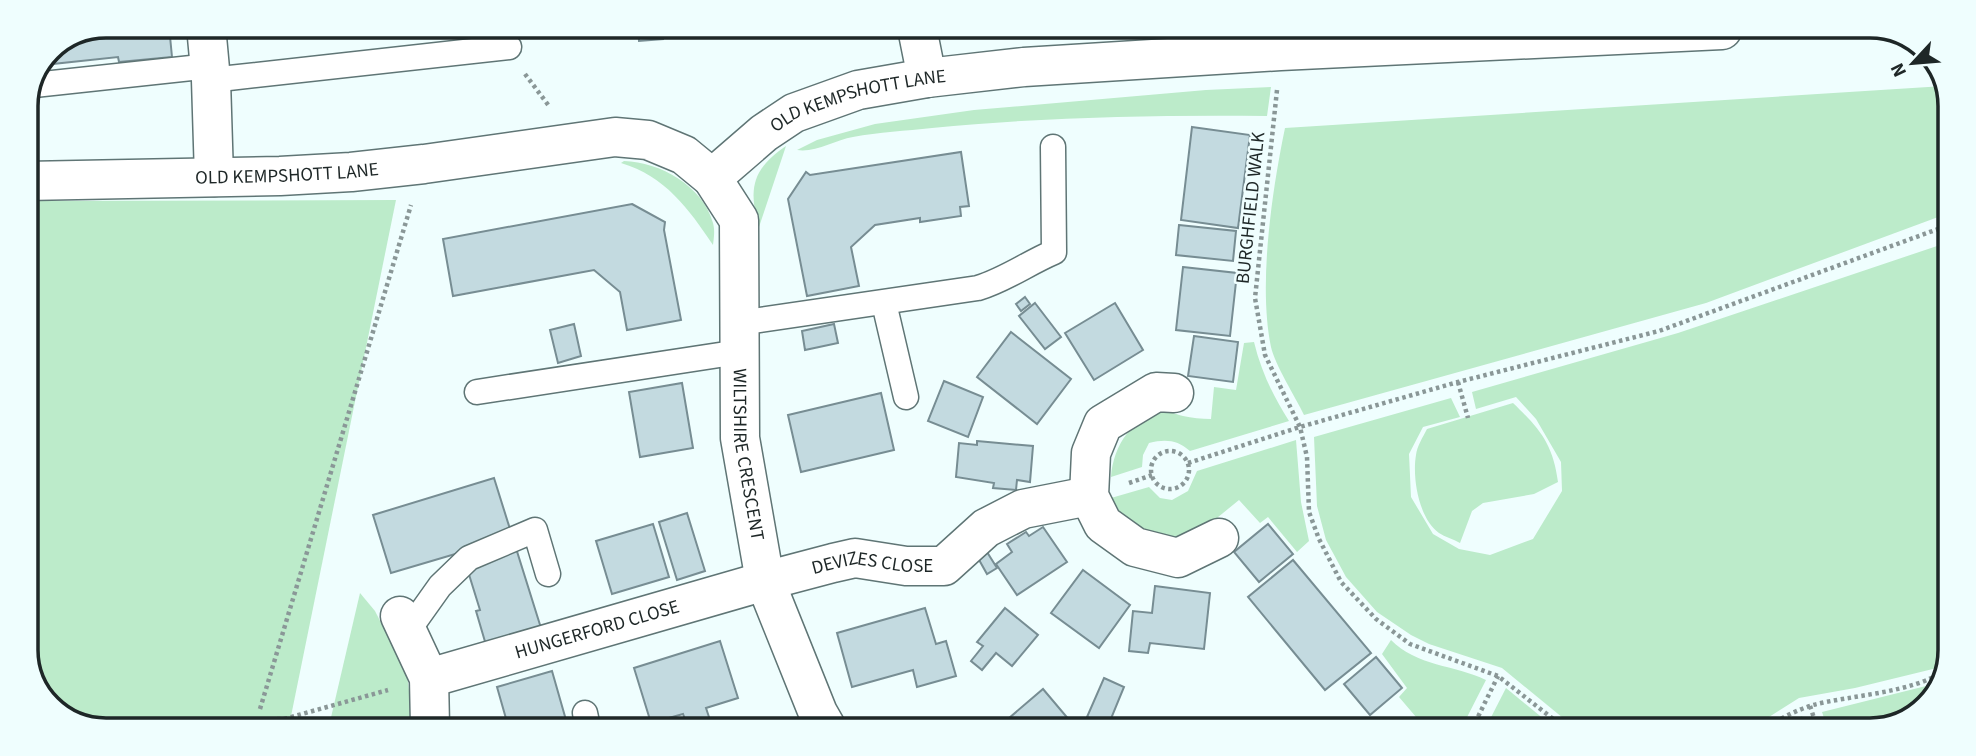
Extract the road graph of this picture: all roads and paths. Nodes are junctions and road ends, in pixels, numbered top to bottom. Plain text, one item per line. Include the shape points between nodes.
1 (207, 38) edge
2 (919, 38) edge
3 (1422, 38) edge
4 (509, 47) joint
5 (1280, 51) junction
6 (210, 74) junction
7 (927, 78) junction
8 (43, 84) edge
9 (550, 145) junction
10 (1053, 148) dead end
11 (424, 164) junction
12 (214, 177) junction
13 (712, 178) junction
14 (38, 181) edge
15 (1937, 229) edge
16 (884, 303) junction
17 (739, 338) junction
18 (1458, 382) junction
19 (477, 392) dead end
20 (1174, 393) dead end
21 (906, 397) dead end
22 (1468, 418) dead end
23 (1300, 427) junction
24 (1188, 463) junction
25 (1089, 496) junction
26 (1219, 538) dead end
27 (548, 574) dead end
28 (765, 581) junction
29 (404, 624) joint
30 (1498, 676) junction
31 (1931, 677) edge
32 (429, 678) junction
33 (1810, 706) junction
34 (260, 709) dead end
35 (288, 718) edge
36 (430, 718) edge
37 (821, 718) edge
38 (1477, 718) edge
39 (1552, 718) edge
40 (1785, 718) edge
41 (1814, 718) edge

1 - 6 street
2 - 7 street
3 - 5 street, OLD KEMPSHOTT LANE
4 - 6 lane
4 - 9 path via 509,63 524,73 550,107
5 - 7 street, OLD KEMPSHOTT LANE via 1024,67
5 - 23 path, BURGHFIELD WALK via 1255,298 1265,355
6 - 8 lane
6 - 12 street
7 - 13 street, OLD KEMPSHOTT LANE via 858,90 794,113
9 - 11 street, OLD KEMPSHOTT LANE
9 - 13 street, OLD KEMPSHOTT LANE via 615,137 648,140 684,155
10 - 16 lane via 1054,252 978,288
11 - 12 street, OLD KEMPSHOTT LANE
11 - 34 path
12 - 14 street, OLD KEMPSHOTT LANE
13 - 17 street, WILTSHIRE CRESCENT via 738,220
15 - 18 path via 1659,331
16 - 17 lane
16 - 21 lane
17 - 19 lane
17 - 28 street, WILTSHIRE CRESCENT via 740,438
18 - 22 path
18 - 23 path
20 - 25 street via 1156,393 1103,424 1091,453
23 - 24 path
23 - 30 path, BURGHFIELD WALK via 1307,457 1309,512 1341,582 1376,619 1410,644
24 - 24 path via 1186,480 1176,488 1164,488 1154,481 1152,462 1161,453 1180,453
25 - 26 street via 1103,524 1135,547 1178,558
25 - 28 street, DEVIZES CLOSE via 1023,509 986,528 944,566 855,558
27 - 29 lane via 534,530 469,558
28 - 32 street, HUNGERFORD CLOSE
28 - 37 street, WILTSHIRE CRESCENT
29 - 32 street
30 - 38 path
30 - 39 path, BURGHFIELD WALK
31 - 33 path
32 - 35 path
32 - 36 street
33 - 40 path
33 - 41 path

